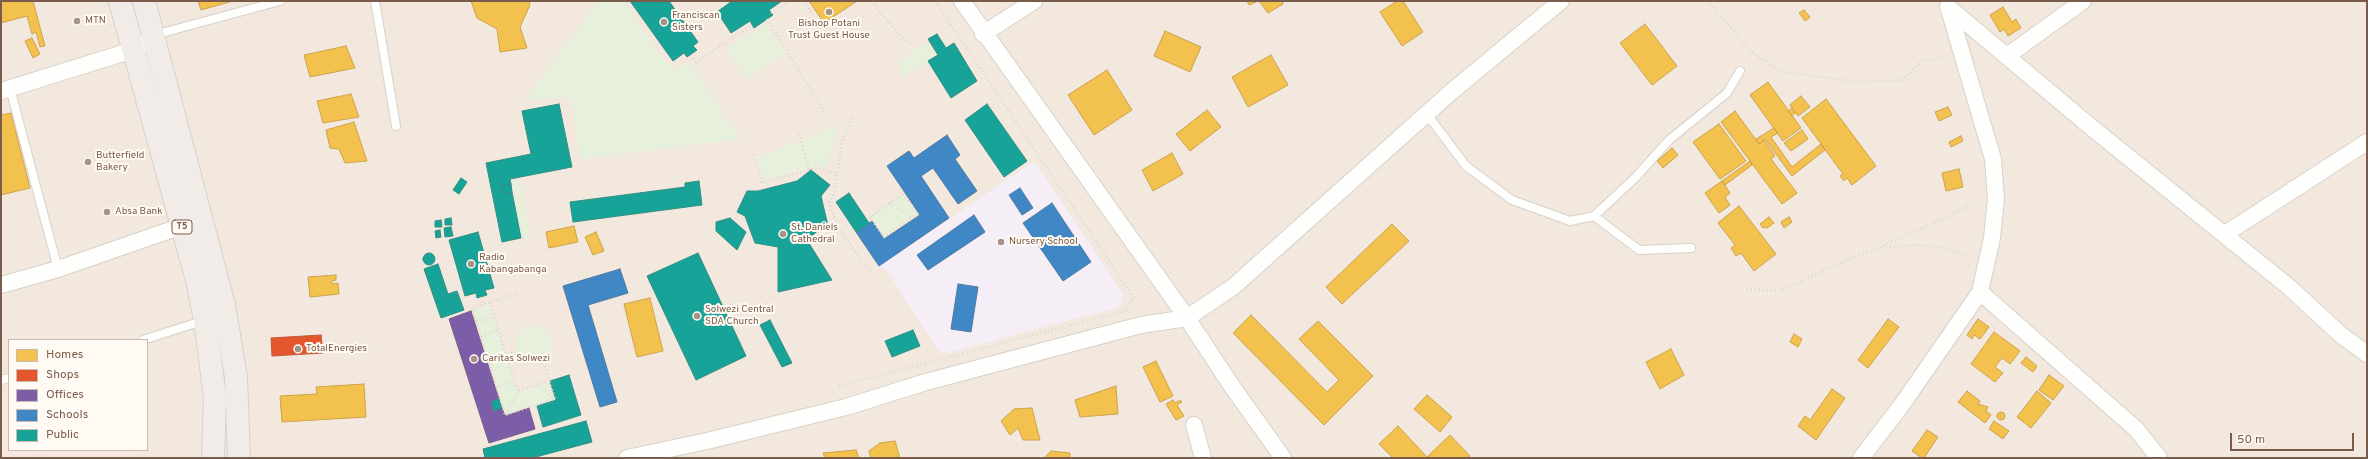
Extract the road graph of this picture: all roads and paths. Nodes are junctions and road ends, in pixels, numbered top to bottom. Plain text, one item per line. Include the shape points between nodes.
1 (120, 1) edge
2 (144, 1) edge
3 (280, 1) edge
4 (375, 1) edge
5 (789, 1) edge
6 (805, 1) edge
7 (872, 1) edge
8 (935, 1) edge
9 (962, 1) edge
10 (1034, 1) edge
11 (1561, 1) edge
12 (1707, 1) edge
13 (2083, 1) edge
14 (1946, 4) edge
15 (771, 13) dead end
16 (813, 15) dead end
17 (767, 19) dead end
18 (752, 25) dead end
19 (984, 34) junction
20 (153, 35) junction
21 (909, 44) dead end
22 (133, 50) junction
23 (1962, 53) junction
24 (691, 55) dead end
25 (2007, 56) junction
26 (1740, 71) dead end
27 (6, 89) edge
28 (1426, 113) junction
29 (828, 118) dead end
30 (853, 118) dead end
31 (396, 126) dead end
32 (799, 134) dead end
33 (2367, 142) edge
34 (752, 151) dead end
35 (809, 170) junction
36 (837, 174) junction
37 (1995, 189) junction
38 (890, 203) junction
39 (1594, 216) junction
40 (912, 218) junction
41 (182, 226) junction
42 (2225, 234) junction
43 (1691, 248) dead end
44 (1873, 251) junction
45 (1986, 264) junction
46 (58, 269) junction
47 (872, 272) dead end
48 (1, 284) edge
49 (1747, 289) dead end
50 (1980, 292) junction
51 (516, 294) dead end
52 (481, 297) dead end
53 (490, 302) junction
54 (483, 304) junction
55 (494, 316) junction
56 (1187, 318) junction
57 (205, 320) junction
58 (476, 322) junction
59 (498, 330) junction
60 (481, 337) junction
61 (146, 339) edge
62 (515, 351) dead end
63 (506, 354) junction
64 (2367, 354) edge
65 (488, 360) junction
66 (544, 362) dead end
67 (514, 381) junction
68 (550, 381) junction
69 (537, 385) junction
70 (839, 386) dead end
71 (496, 387) junction
72 (518, 391) junction
73 (555, 399) junction
74 (505, 415) junction
75 (1194, 425) dead end
76 (213, 458) edge
77 (240, 458) edge
78 (627, 458) edge
79 (1203, 458) edge
80 (1283, 458) edge
81 (1861, 458) edge
82 (2159, 458) edge

1 - 22 highway, T5
2 - 20 highway, T5
3 - 20 lane
4 - 31 lane
5 - 15 path
6 - 16 path
7 - 21 path
8 - 70 path via 1134,298 1125,311
9 - 19 street
10 - 19 street
11 - 28 street
12 - 23 path via 1751,51 1779,71 1857,82 1902,80 1922,61
13 - 25 street
14 - 23 street
14 - 25 street
17 - 29 path
18 - 24 path via 696,62
19 - 56 street
20 - 22 street
20 - 77 highway, T5 via 224,305 236,377
22 - 27 street
22 - 41 highway, T5
23 - 37 street via 1993,159
25 - 42 street
26 - 39 lane via 1727,93 1669,140 1635,178
27 - 46 lane
28 - 39 lane via 1466,166 1512,200 1570,221
28 - 56 street via 1233,287
30 - 36 path via 842,141
32 - 35 path
33 - 42 street
34 - 35 path via 762,182
35 - 36 path via 818,168
36 - 47 path via 829,203 833,217 865,266
37 - 44 path via 1970,206
37 - 45 street via 1992,238
38 - 40 path
38 - 40 path via 904,194 917,214
38 - 40 path via 870,217 884,237
39 - 43 lane via 1639,250
41 - 46 street
41 - 57 highway, T5
42 - 64 street via 2289,287 2341,335
44 - 45 path via 1887,247 1917,245 1945,248
44 - 49 path via 1856,256 1780,291
45 - 50 street
46 - 48 street
50 - 81 street via 1901,406
50 - 82 street via 2136,429
51 - 53 path
52 - 54 path
53 - 54 path
53 - 55 path
54 - 58 path via 472,308
55 - 58 path
55 - 59 path
56 - 78 street via 1141,325 926,382 846,407
56 - 80 street
57 - 61 lane
57 - 76 highway, T5 via 215,398
58 - 60 path
59 - 60 path
59 - 63 path
60 - 65 path
62 - 63 path
63 - 65 path
63 - 67 path
65 - 71 path
66 - 68 path
67 - 71 path
67 - 72 path
68 - 69 path
68 - 73 path
69 - 72 path
69 - 73 path
71 - 74 path
72 - 74 path
73 - 74 path
75 - 79 street

